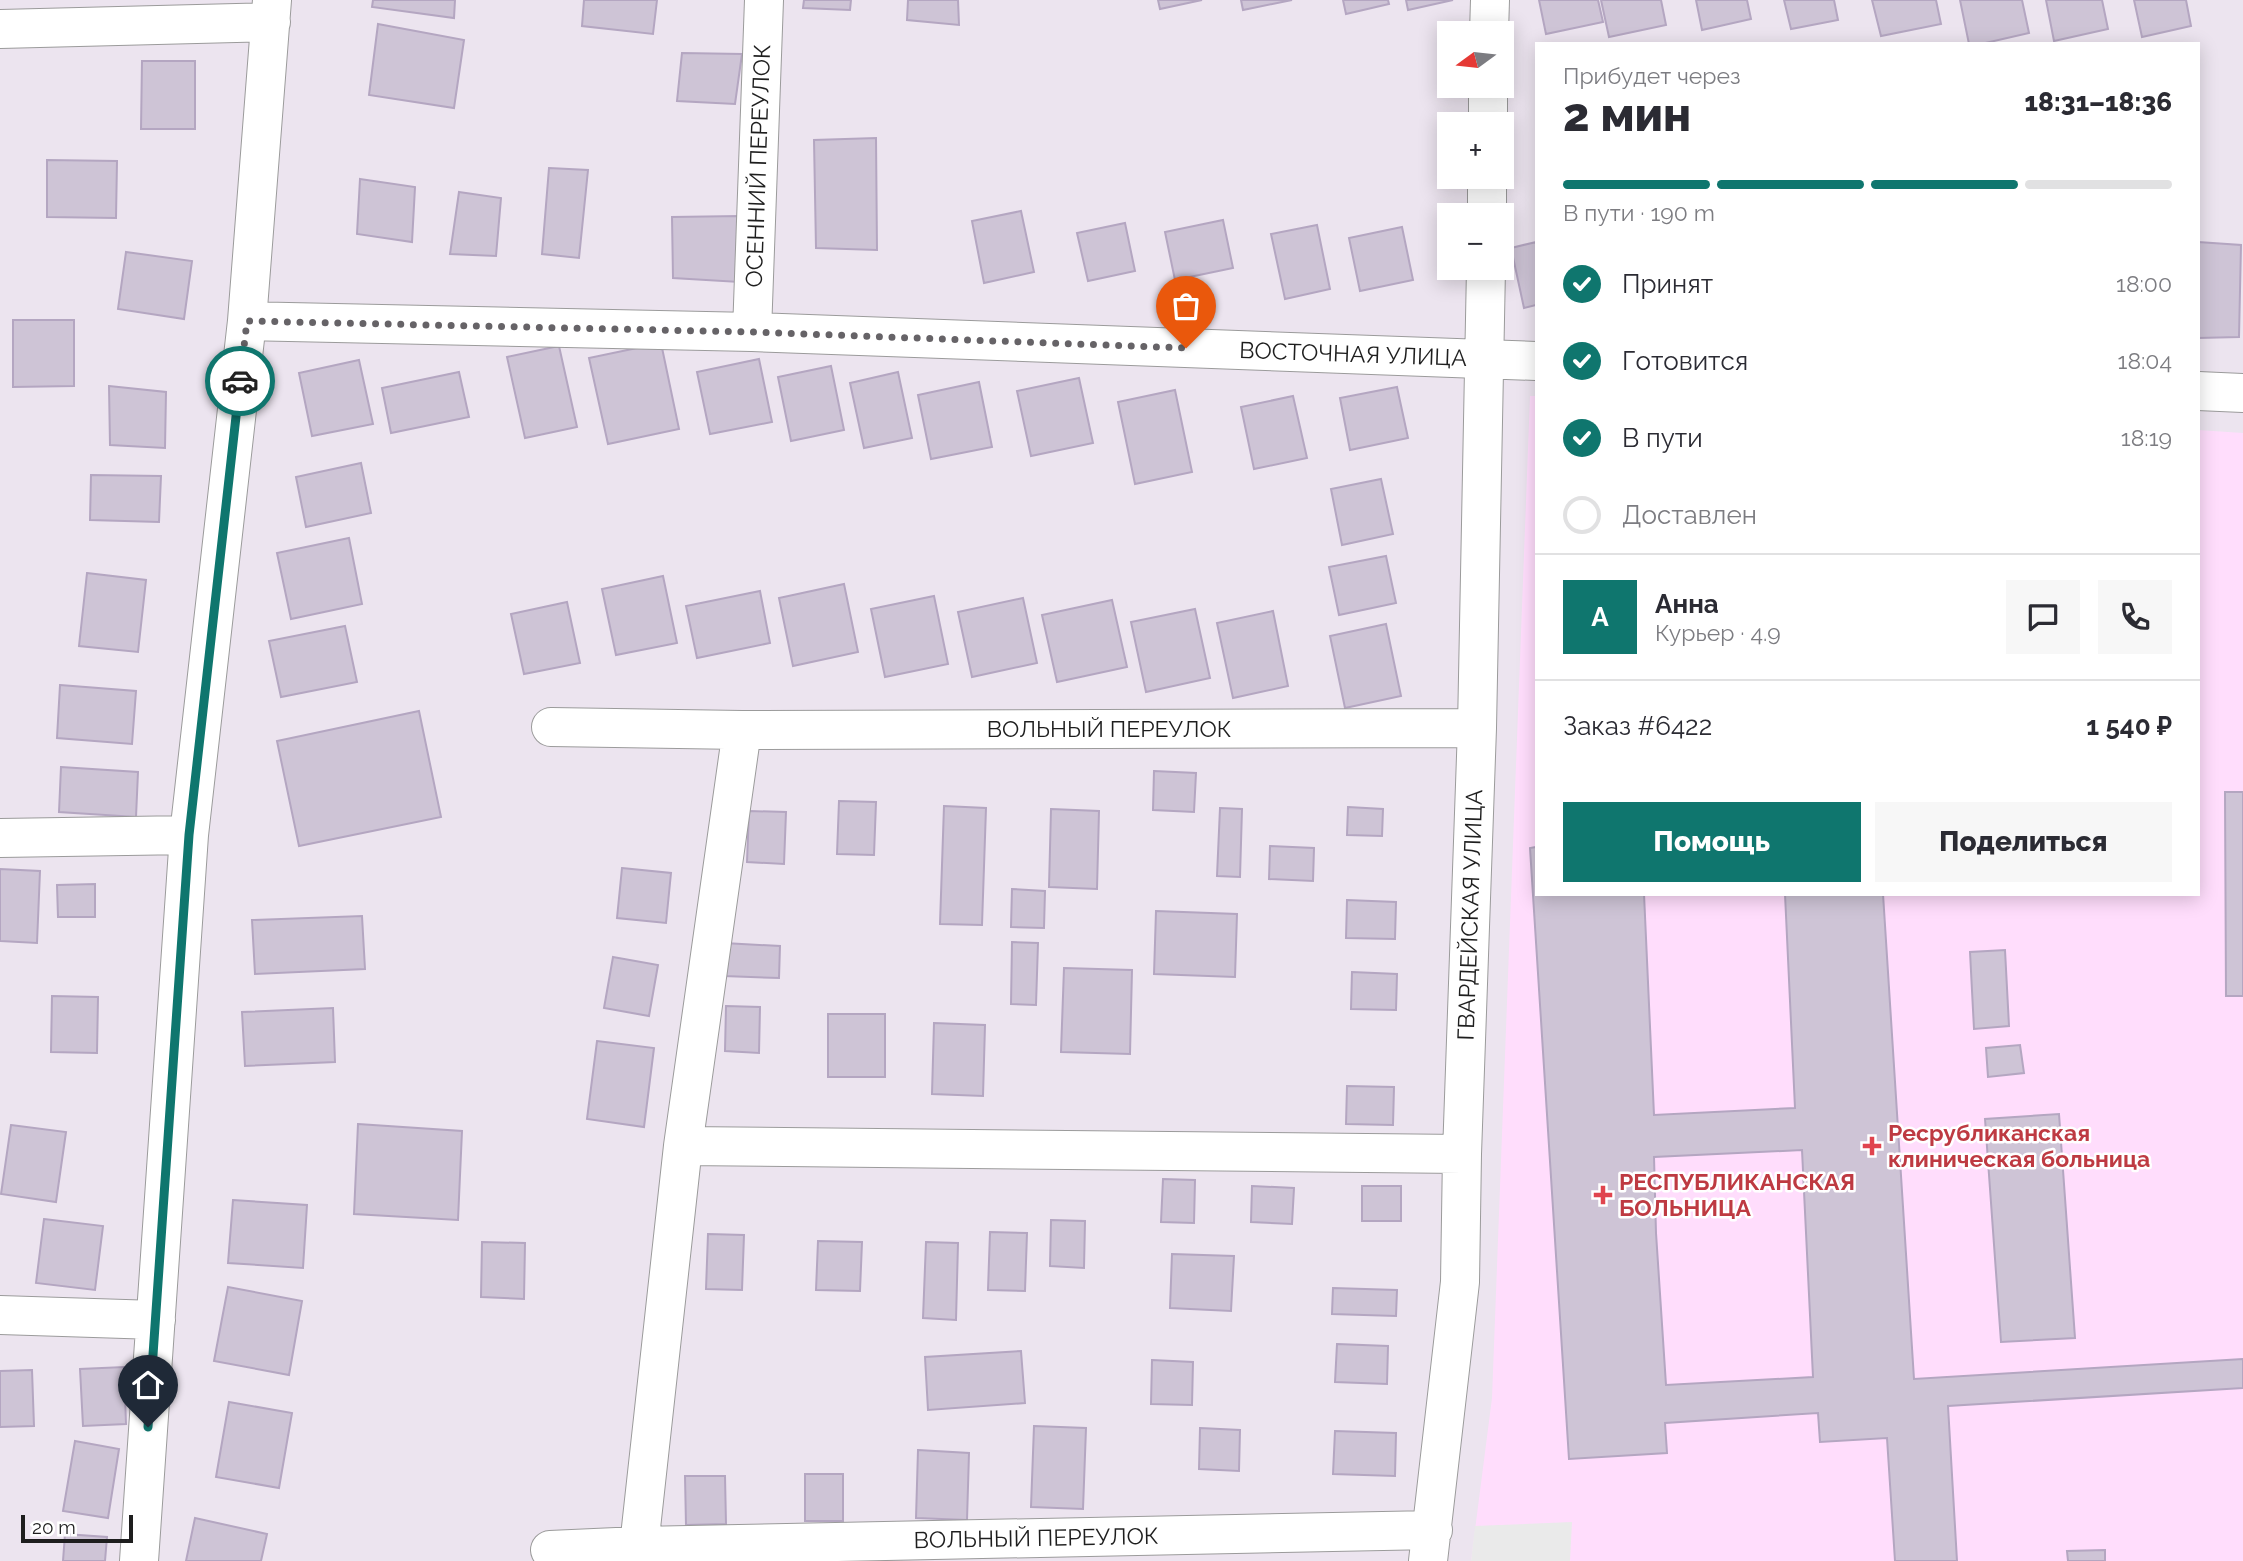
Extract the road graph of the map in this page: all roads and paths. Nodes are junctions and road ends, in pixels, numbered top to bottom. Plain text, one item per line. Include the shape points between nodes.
1 (764, 0) edge
2 (1490, 0) edge
3 (272, 11) edge
4 (1489, 21) edge
5 (0, 29) edge
6 (1486, 280) edge
7 (247, 321) junction
8 (751, 332) junction
9 (1485, 359) junction
10 (1535, 361) edge
11 (2200, 390) edge
12 (2243, 393) edge
13 (551, 727) dead end
14 (1477, 727) junction
15 (742, 730) junction
16 (189, 835) junction
17 (0, 838) edge
18 (683, 1146) junction
19 (1462, 1154) junction
20 (0, 1315) edge
21 (156, 1320) junction
22 (1431, 1545) edge
23 (639, 1546) junction
24 (550, 1550) dead end
25 (139, 1561) edge

1 - 8 street, ОСЕННИЙ ПЕРЕУЛОК
2 - 4 street
3 - 5 street
3 - 7 street
6 - 9 street, ГВАРДЕЙСКАЯ УЛИЦА
7 - 8 street, ВОСТОЧНАЯ УЛИЦА
7 - 16 street
8 - 9 street, ВОСТОЧНАЯ УЛИЦА
9 - 10 street, ВОСТОЧНАЯ УЛИЦА
9 - 14 street, ГВАРДЕЙСКАЯ УЛИЦА
11 - 12 street
13 - 15 street, ВОЛЬНЫЙ ПЕРЕУЛОК
14 - 15 street, ВОЛЬНЫЙ ПЕРЕУЛОК
14 - 19 street, ГВАРДЕЙСКАЯ УЛИЦА
15 - 18 street
16 - 17 street
16 - 21 street
18 - 19 street
18 - 23 street
19 - 22 street, ГВАРДЕЙСКАЯ УЛИЦА via 1460,1282
20 - 21 street
21 - 25 street
22 - 23 street, ВОЛЬНЫЙ ПЕРЕУЛОК
23 - 24 street, ВОЛЬНЫЙ ПЕРЕУЛОК

